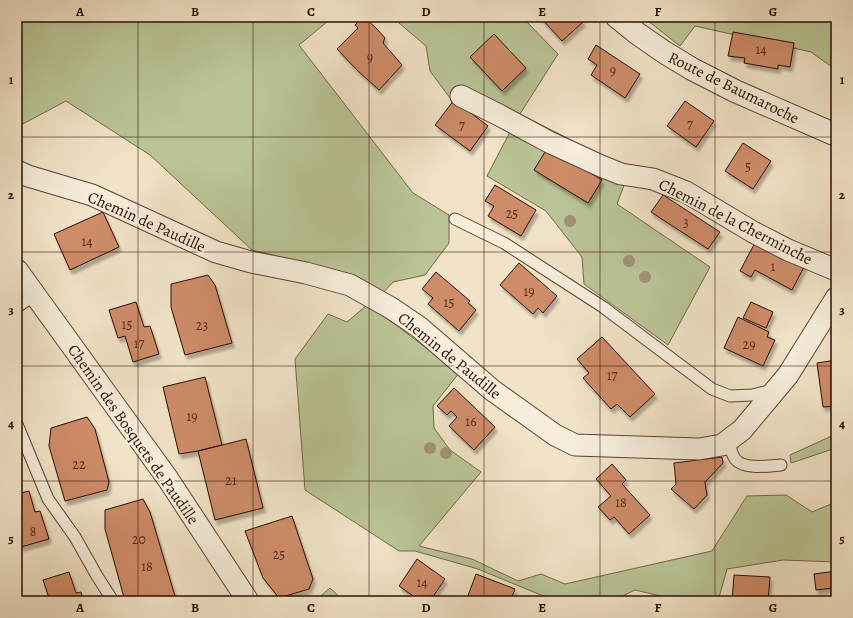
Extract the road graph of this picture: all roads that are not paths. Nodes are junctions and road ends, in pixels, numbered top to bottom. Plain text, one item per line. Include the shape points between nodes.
1 (617, 17) edge
2 (460, 96) dead end
3 (836, 135) edge
4 (17, 170) edge
5 (455, 220) dead end
6 (17, 270) edge
7 (836, 270) edge
8 (35, 295) junction
9 (836, 298) edge
10 (17, 307) edge
11 (776, 390) junction
12 (17, 424) edge
13 (728, 441) junction
14 (781, 465) dead end
15 (113, 601) edge
16 (248, 601) edge

1 - 3 street, Route de Baumaroche via 657,48 692,69 735,91
2 - 7 street, Chemin de la Cherminche via 601,166 621,174 653,179 686,192 788,250
4 - 13 street, Chemin de Paudille via 28,176 92,196 216,252 251,262 306,272 350,285 419,327 492,390 554,435 575,445 699,449 722,445
5 - 11 lane via 504,243 603,307 712,389 730,396
6 - 8 street, Chemin des Bosquets de Paudille
8 - 10 lane
8 - 16 street, Chemin des Bosquets de Paudille via 168,479
9 - 11 street, Chemin de Paudille
11 - 13 street, Chemin de Paudille via 742,430
12 - 15 lane via 48,499 75,537
13 - 14 lane via 735,459 746,466

